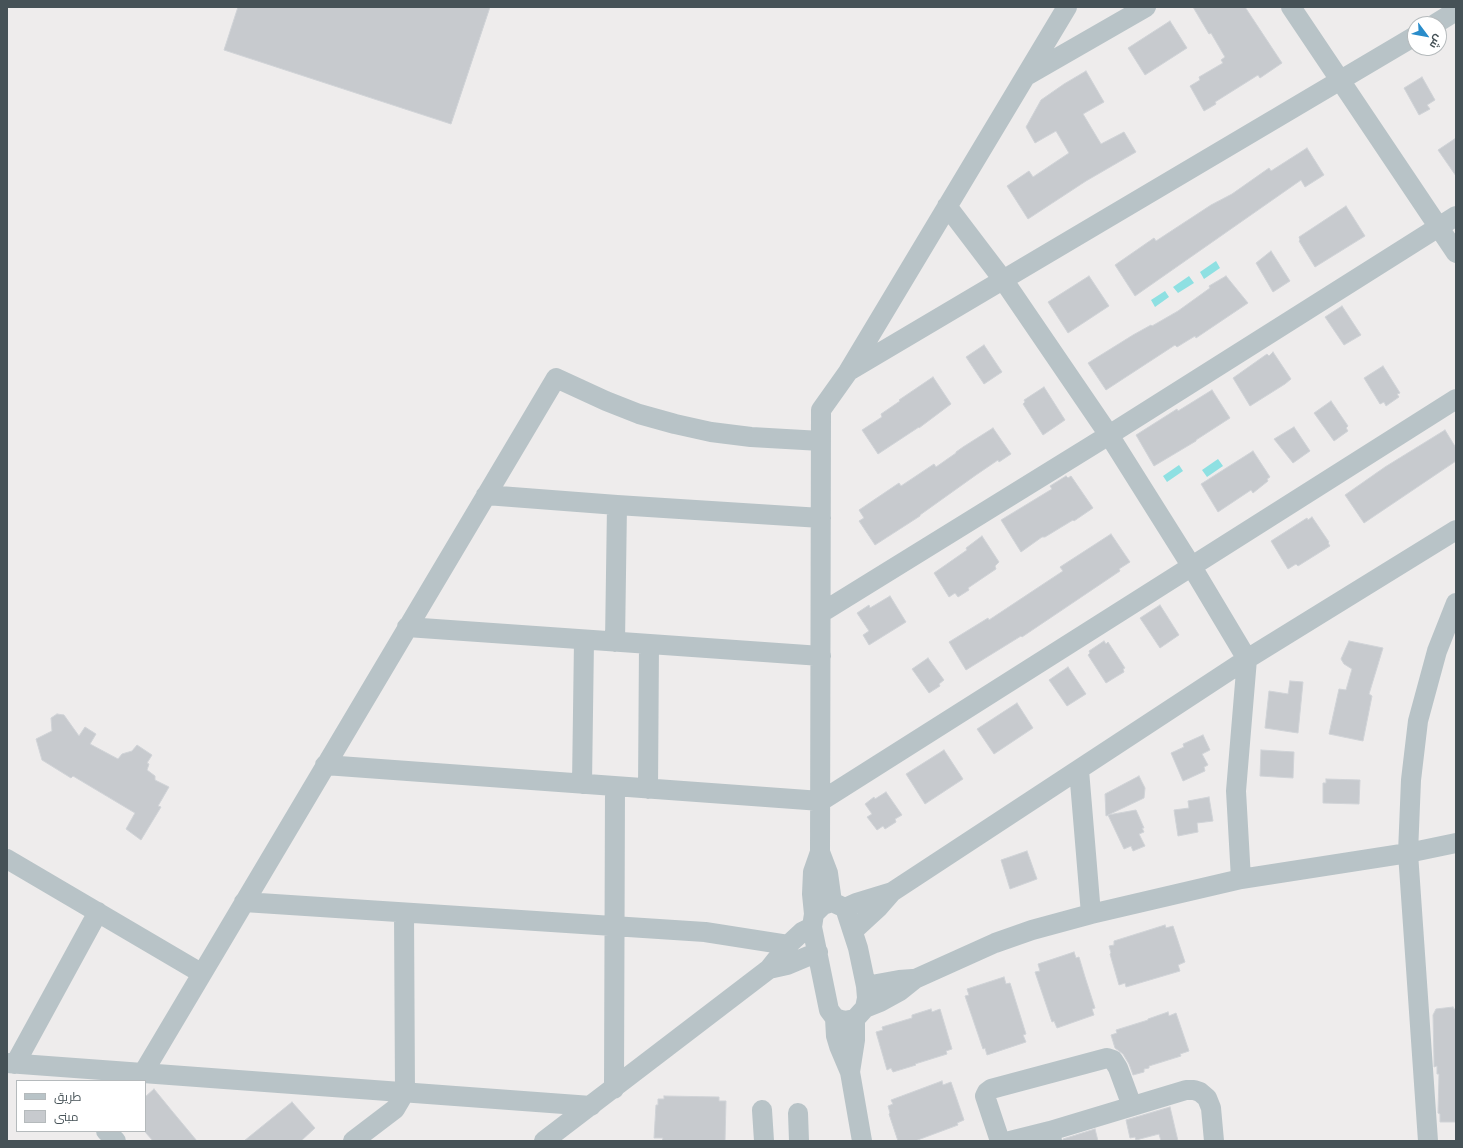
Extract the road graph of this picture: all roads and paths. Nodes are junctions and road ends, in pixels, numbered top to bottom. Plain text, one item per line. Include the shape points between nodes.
1 (1067, 7) edge
2 (1146, 7) edge
3 (1291, 7) edge
4 (1456, 11) edge
5 (1447, 17) edge
6 (1407, 41) edge
7 (1025, 77) junction
8 (1340, 81) junction
9 (947, 206) junction
10 (1456, 216) edge
11 (1438, 227) junction
12 (1456, 253) edge
13 (1004, 281) junction
14 (848, 372) junction
15 (1456, 399) edge
16 (1108, 435) junction
17 (821, 440) junction
18 (486, 495) junction
19 (617, 506) junction
20 (821, 518) junction
21 (1456, 530) edge
22 (1192, 567) junction
23 (1456, 603) edge
24 (821, 613) junction
25 (407, 628) junction
26 (584, 640) junction
27 (616, 642) junction
28 (649, 644) junction
29 (821, 656) junction
30 (1247, 659) junction
31 (325, 765) junction
32 (1079, 770) junction
33 (582, 784) junction
34 (615, 787) junction
35 (648, 789) junction
36 (821, 801) junction
37 (1456, 843) edge
38 (820, 852) junction
39 (1408, 853) junction
40 (7, 859) edge
41 (1241, 879) junction
42 (892, 892) junction
43 (244, 902) junction
44 (838, 905) junction
45 (98, 912) junction
46 (404, 913) junction
47 (1091, 914) junction
48 (813, 920) junction
49 (614, 927) junction
50 (853, 931) junction
51 (788, 945) junction
52 (818, 952) junction
53 (769, 969) junction
54 (202, 973) junction
55 (915, 979) junction
56 (866, 986) junction
57 (860, 1013) junction
58 (835, 1018) junction
59 (11, 1064) edge
60 (46, 1066) junction
61 (850, 1072) junction
62 (143, 1073) junction
63 (59, 1080) edge
64 (614, 1089) junction
65 (405, 1092) junction
66 (591, 1106) junction
67 (1132, 1106) junction
68 (762, 1110) dead end
69 (798, 1112) dead end
70 (107, 1132) edge
71 (1051, 1136) edge
72 (116, 1141) edge
73 (353, 1141) edge
74 (544, 1141) edge
75 (764, 1141) edge
76 (799, 1141) edge
77 (862, 1141) edge
78 (1000, 1141) edge
79 (1010, 1141) edge
80 (1214, 1141) edge
81 (1428, 1141) edge

1 - 7 street
2 - 7 street
3 - 8 street
4 - 5 street
6 - 8 street
7 - 9 street
8 - 11 street
8 - 13 street
9 - 13 street
9 - 14 street
10 - 11 street
11 - 12 street
11 - 16 street
13 - 14 street
13 - 16 street
14 - 17 street via 821,410
15 - 22 street
16 - 22 street
16 - 24 street
17 - 18 street via 751,437 675,424 639,414 556,378
17 - 20 street
18 - 19 street
18 - 25 street
19 - 20 street
19 - 27 street
20 - 24 street
21 - 30 street
22 - 30 street
22 - 36 street
23 - 39 street via 1437,651 1418,721 1411,780
24 - 29 street
25 - 26 street
25 - 31 street
26 - 27 street
26 - 33 street
27 - 28 street
28 - 29 street
28 - 35 street
29 - 36 street
30 - 32 street
30 - 41 street via 1236,790
31 - 33 street
31 - 43 street
32 - 42 street
32 - 47 street
33 - 34 street
34 - 35 street
34 - 49 street
35 - 36 street
36 - 38 street
37 - 39 street
38 - 44 street
38 - 48 street via 814,872
39 - 41 street
39 - 81 street
40 - 45 street
41 - 47 street
42 - 44 street via 861,902
42 - 50 street
43 - 46 street
43 - 54 street
44 - 48 street via 823,905
44 - 50 street
45 - 54 street
45 - 59 street
46 - 49 street
46 - 65 street
47 - 55 street via 1001,941
48 - 51 street
48 - 52 street
49 - 51 street via 705,932
49 - 64 street
50 - 56 street
51 - 53 street
52 - 53 street via 787,965
52 - 58 street via 829,1010
53 - 64 street
54 - 62 street
55 - 56 street
55 - 57 street
56 - 57 street via 867,998
57 - 58 street via 844,1021
57 - 61 street
58 - 61 street via 836,1036
59 - 60 street
60 - 62 street
60 - 63 street
61 - 77 street
62 - 65 street
64 - 66 street
65 - 66 street
65 - 73 street via 395,1109
66 - 74 street
67 - 71 street
67 - 78 street via 1118,1068 1113,1060 1107,1058 987,1092 985,1096
67 - 80 street via 1186,1090 1200,1092 1207,1098 1211,1108
68 - 75 street
69 - 76 street
70 - 72 street
71 - 79 street

